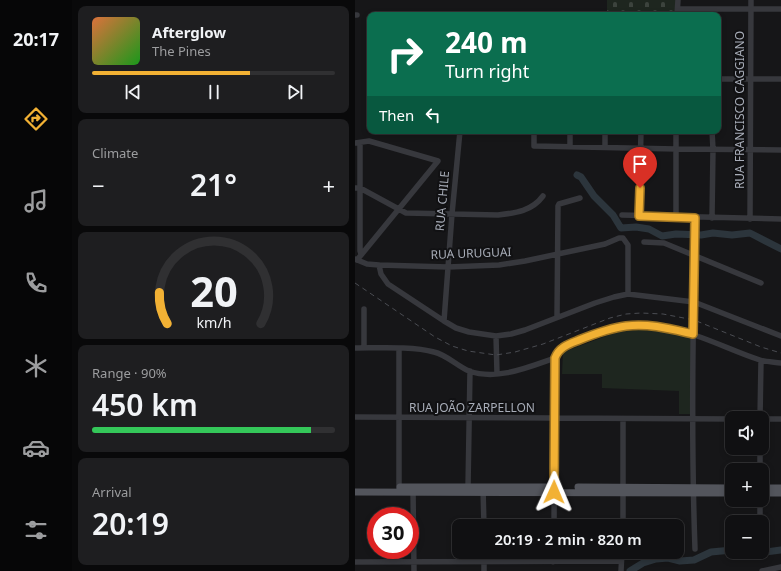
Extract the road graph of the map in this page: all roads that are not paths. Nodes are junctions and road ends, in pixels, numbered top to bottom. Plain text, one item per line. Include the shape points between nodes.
1 (678, 0) edge
2 (751, 0) edge
3 (751, 9) junction
4 (781, 9) edge
5 (677, 12) edge
6 (721, 79) edge
7 (750, 79) junction
8 (781, 79) edge
9 (460, 134) edge
10 (534, 134) edge
11 (570, 134) edge
12 (605, 134) edge
13 (641, 134) edge
14 (676, 134) edge
15 (712, 134) edge
16 (357, 143) edge
17 (570, 146) junction
18 (605, 147) junction
19 (641, 148) junction
20 (676, 149) junction
21 (713, 149) junction
22 (751, 149) junction
23 (781, 150) edge
24 (357, 188) edge
25 (543, 196) dead end
26 (580, 198) dead end
27 (399, 208) junction
28 (452, 214) junction
29 (622, 215) dead end
30 (639, 216) junction
31 (676, 217) junction
32 (695, 218) junction
33 (711, 218) junction
34 (750, 219) junction
35 (781, 219) edge
36 (644, 242) dead end
37 (361, 254) junction
38 (557, 254) junction
39 (694, 256) junction
40 (356, 260) edge
41 (379, 265) junction
42 (447, 266) junction
43 (761, 283) dead end
44 (628, 294) junction
45 (694, 302) junction
46 (364, 308) dead end
47 (557, 317) junction
48 (444, 321) junction
49 (693, 334) junction
50 (496, 336) junction
51 (781, 336) edge
52 (355, 348) edge
53 (364, 348) junction
54 (399, 348) junction
55 (555, 358) junction
56 (761, 361) junction
57 (781, 364) edge
58 (470, 371) junction
59 (497, 374) junction
60 (761, 411) edge
61 (355, 418) edge
62 (399, 418) junction
63 (469, 418) junction
64 (555, 418) junction
65 (623, 419) junction
66 (693, 419) junction
67 (725, 419) edge
68 (769, 419) edge
69 (781, 419) edge
70 (355, 487) edge
71 (468, 487) junction
72 (725, 488) edge
73 (769, 488) edge
74 (781, 488) edge
75 (399, 490) junction
76 (413, 490) junction
77 (483, 490) junction
78 (554, 490) junction
79 (624, 490) junction
80 (693, 490) junction
81 (355, 492) edge
82 (725, 492) edge
83 (769, 493) edge
84 (781, 493) edge
85 (484, 519) edge
86 (554, 519) edge
87 (623, 519) edge
88 (695, 549) dead end
89 (485, 559) edge
90 (621, 561) joint
91 (355, 562) edge
92 (414, 562) junction
93 (485, 562) junction
94 (553, 562) joint
95 (781, 567) edge
96 (414, 571) edge
97 (484, 571) edge
98 (621, 571) edge
99 (762, 571) edge

1 - 5 street
2 - 3 street, RUA FRANCISCO CAGGIANO
3 - 4 street
3 - 5 street
3 - 7 street, RUA FRANCISCO CAGGIANO
6 - 7 street
7 - 8 street
7 - 22 street, RUA FRANCISCO CAGGIANO
9 - 28 street, RUA CHILE
10 - 17 street via 534,146
11 - 17 street
12 - 18 street
13 - 19 street
14 - 20 street
15 - 21 street
16 - 24 street
16 - 27 street via 369,141 438,161
17 - 18 street
18 - 19 street
19 - 20 street
19 - 30 street
20 - 21 street
20 - 31 street
21 - 22 street
21 - 33 street
22 - 23 street
22 - 34 street, RUA FRANCISCO CAGGIANO
24 - 27 street
24 - 37 street
25 - 28 street via 532,208 513,213
26 - 38 street via 557,206
27 - 28 street via 406,213
27 - 37 street
28 - 42 street, RUA CHILE
29 - 30 street
30 - 31 street
31 - 32 street
32 - 33 street
32 - 39 street
33 - 34 street
34 - 35 street
36 - 39 street via 664,243
37 - 40 street
38 - 42 street, RUA URUGUAI via 511,264
38 - 44 street, RUA URUGUAI via 623,238 628,245
38 - 47 street
39 - 43 street
39 - 45 street
40 - 41 street, RUA URUGUAI
41 - 42 street, RUA URUGUAI
41 - 48 street via 381,274 388,284
42 - 48 street, RUA CHILE
44 - 45 street
44 - 47 street
45 - 49 street
45 - 51 street
46 - 53 street
47 - 50 street via 525,330
48 - 50 street via 469,332
49 - 55 street via 653,326 625,326 591,335 567,345
49 - 56 street
49 - 66 street
50 - 59 street
52 - 53 street
53 - 54 street
54 - 58 street via 435,352
54 - 62 street
55 - 59 street via 517,371
55 - 64 street
56 - 57 street
56 - 60 street
58 - 59 street
58 - 63 street
61 - 62 street, RUA JOÃO ZARPELLON
62 - 63 street, RUA JOÃO ZARPELLON
62 - 75 street
63 - 64 street, RUA JOÃO ZARPELLON
63 - 71 street
64 - 65 street, RUA JOÃO ZARPELLON
64 - 78 street
65 - 66 street, RUA JOÃO ZARPELLON
65 - 79 street
66 - 67 street, RUA JOÃO ZARPELLON
66 - 80 street
68 - 69 street
70 - 75 main road
71 - 76 main road
71 - 77 main road
72 - 80 main road
73 - 74 main road
75 - 76 main road
75 - 81 main road
76 - 77 main road
76 - 92 street
77 - 78 main road
77 - 85 street
78 - 79 main road
78 - 86 street
79 - 80 main road
79 - 87 street
80 - 82 main road
80 - 88 street
83 - 84 main road
89 - 93 street
90 - 94 street
90 - 98 street
91 - 92 street
92 - 93 street
92 - 96 street
93 - 94 street
93 - 97 street
95 - 99 street

